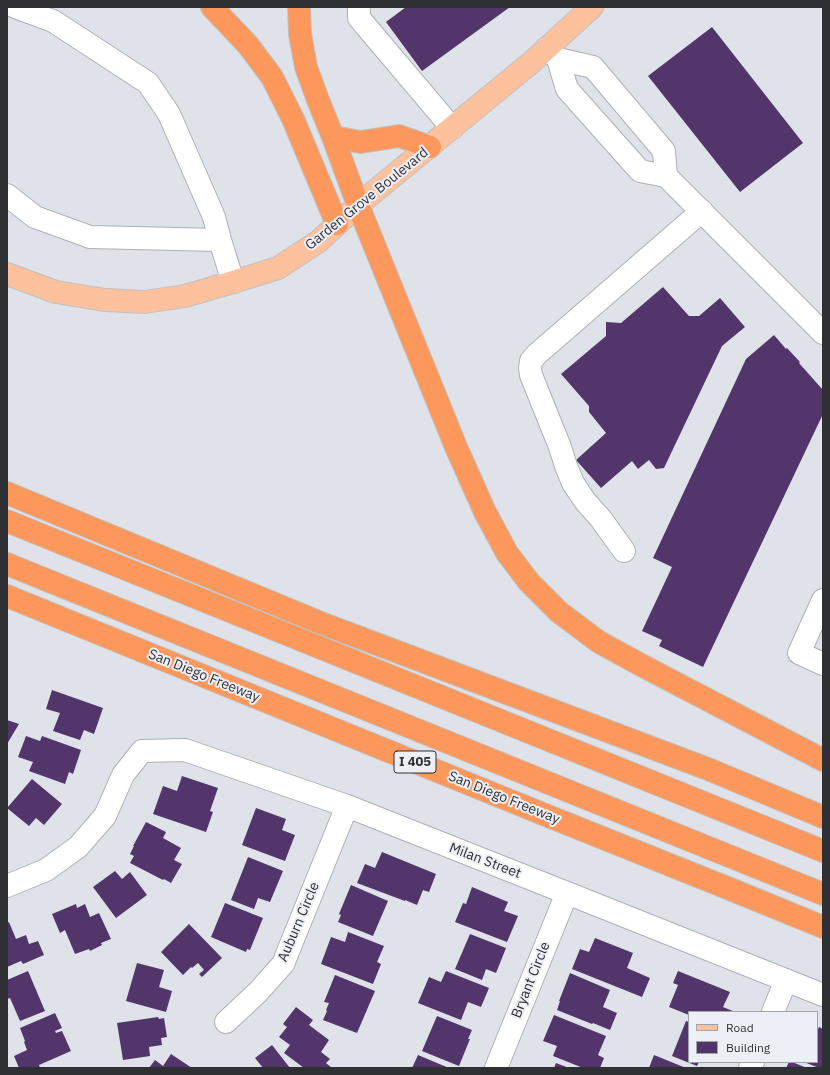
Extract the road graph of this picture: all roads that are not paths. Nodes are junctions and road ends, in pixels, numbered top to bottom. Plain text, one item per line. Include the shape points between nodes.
1 (15, 7) edge
2 (212, 7) edge
3 (299, 7) edge
4 (359, 7) edge
5 (592, 7) edge
6 (552, 53) junction
7 (452, 128) junction
8 (333, 138) junction
9 (430, 147) junction
10 (666, 176) junction
11 (7, 195) edge
12 (358, 205) junction
13 (702, 211) junction
14 (337, 224) junction
15 (220, 240) junction
16 (7, 274) edge
17 (233, 282) junction
18 (823, 332) edge
19 (7, 493) edge
20 (7, 521) edge
21 (624, 551) dead end
22 (7, 564) edge
23 (7, 596) edge
24 (823, 600) edge
25 (823, 664) edge
26 (823, 760) edge
27 (346, 806) junction
28 (823, 817) edge
29 (823, 851) edge
30 (7, 886) edge
31 (566, 892) junction
32 (823, 894) edge
33 (823, 927) edge
34 (786, 980) junction
35 (823, 995) edge
36 (773, 1011) edge
37 (226, 1022) dead end
38 (496, 1068) edge

1 - 15 street via 53,22 148,83 170,114 214,217
2 - 14 highway via 248,45 272,77 293,119
3 - 8 highway via 300,34 306,67
4 - 7 street via 358,18 400,57
5 - 6 main road, Garden Grove Boulevard
6 - 7 main road, Garden Grove Boulevard via 533,61
6 - 10 street via 567,89 640,171
6 - 10 street via 593,67 664,151
7 - 9 main road, Garden Grove Boulevard
8 - 9 highway via 361,142 399,136
8 - 12 highway
9 - 12 main road, Garden Grove Boulevard
10 - 13 street
11 - 15 street via 35,218 90,237
12 - 14 main road, Garden Grove Boulevard
12 - 26 highway via 482,505 507,553 529,582 559,612 599,642
13 - 18 street
13 - 21 street via 537,354 530,368 574,483
14 - 17 main road, Garden Grove Boulevard via 319,241 278,268
15 - 17 street
16 - 17 main road, Garden Grove Boulevard via 56,292 105,300 145,302 185,296
19 - 28 highway via 321,623 708,769
20 - 29 highway
22 - 32 highway
23 - 33 highway, San Diego Freeway / I 405
24 - 25 street via 799,653
27 - 30 street, Milan Street via 185,750 142,751 123,775 106,816 78,847 46,870
27 - 31 street, Milan Street
27 - 37 street, Auburn Circle via 283,964
31 - 34 street, Milan Street
31 - 38 street, Bryant Circle
34 - 35 street, Milan Street
34 - 36 street

